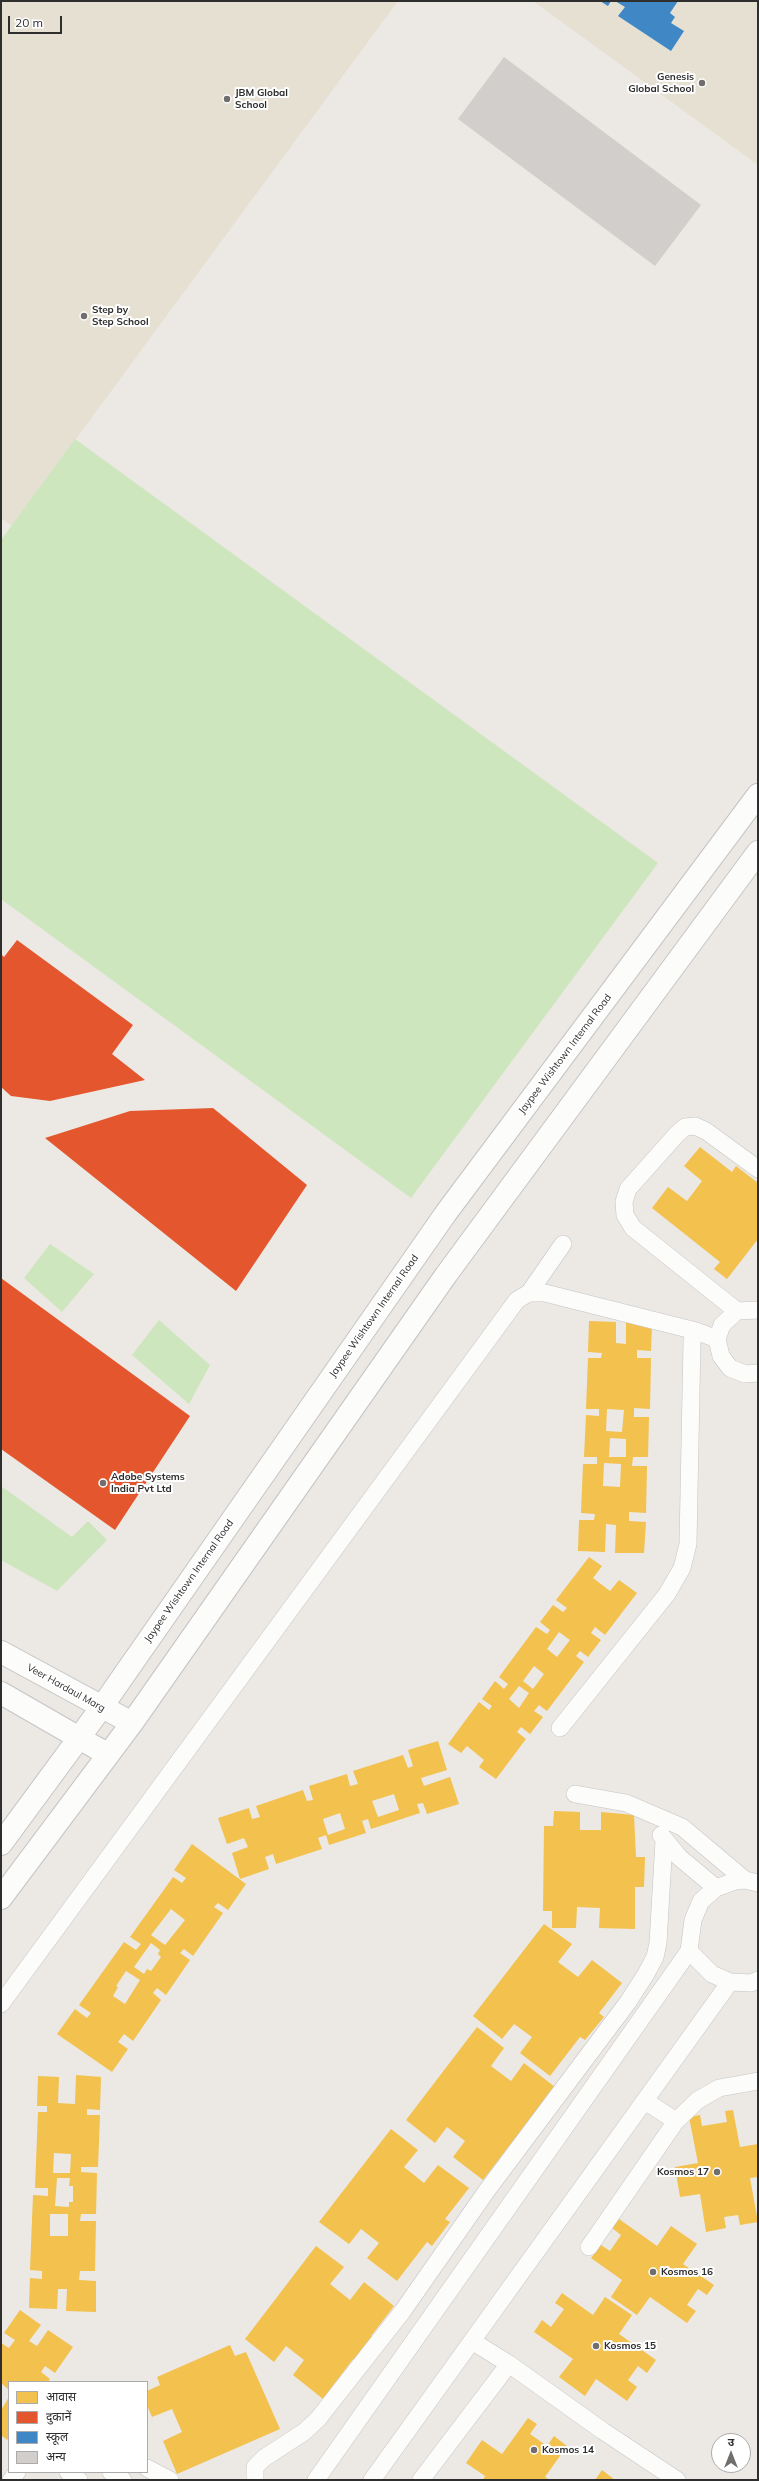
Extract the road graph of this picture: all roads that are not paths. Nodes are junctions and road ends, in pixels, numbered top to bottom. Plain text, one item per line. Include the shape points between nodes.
1 (758, 795) edge
2 (758, 852) edge
3 (758, 1169) edge
4 (563, 1244) dead end
5 (529, 1292) junction
6 (758, 1310) edge
7 (737, 1312) junction
8 (696, 1331) junction
9 (717, 1339) junction
10 (758, 1373) edge
11 (1, 1652) edge
12 (1, 1693) edge
13 (101, 1708) junction
14 (132, 1723) junction
15 (560, 1728) dead end
16 (79, 1737) junction
17 (107, 1754) junction
18 (575, 1794) dead end
19 (660, 1820) junction
20 (664, 1841) junction
21 (1, 1844) edge
22 (751, 1881) edge
23 (716, 1888) junction
24 (1, 1898) edge
25 (689, 1951) junction
26 (758, 1980) edge
27 (730, 1982) junction
28 (1, 2004) edge
29 (758, 2081) edge
30 (645, 2101) junction
31 (676, 2121) junction
32 (589, 2248) dead end
33 (472, 2341) junction
34 (509, 2364) junction
35 (148, 2469) edge
36 (69, 2473) edge
37 (112, 2473) edge
38 (79, 2480) edge
39 (123, 2480) edge
40 (170, 2480) edge
41 (254, 2480) edge
42 (316, 2480) edge
43 (372, 2480) edge
44 (421, 2480) edge
45 (677, 2480) edge

1 - 13 street, Jaypee Wishtown Internal Road via 446,1213
2 - 14 street via 446,1275
3 - 7 street via 706,1132 695,1126 686,1127 628,1189 624,1202 625,1215 633,1228
4 - 5 street
5 - 8 street via 545,1293
5 - 28 street via 517,1300
6 - 7 street
7 - 9 street via 722,1325
8 - 9 street
8 - 15 street via 692,1341 688,1544 682,1568 667,1594
9 - 10 street via 720,1356 730,1368 745,1374
11 - 13 street, Veer Hardaul Marg
12 - 16 street
13 - 14 street, Veer Hardaul Marg
13 - 16 street, Jaypee Wishtown Internal Road
14 - 17 street
16 - 17 street
16 - 21 street, Jaypee Wishtown Internal Road
17 - 24 street
18 - 19 street via 626,1803
19 - 20 street via 660,1834
19 - 22 street via 682,1827
20 - 23 street
20 - 41 street via 658,1943 655,1957 646,1974 628,2002 488,2189 402,2312 318,2419 254,2467
22 - 23 street
23 - 25 street via 701,1901 693,1920
25 - 27 street via 712,1974
25 - 42 street
26 - 27 street via 751,1983
27 - 30 street
29 - 31 street via 719,2088 698,2100
30 - 31 street
30 - 33 street via 614,2140
31 - 32 street
33 - 34 street
33 - 43 street
34 - 44 street
34 - 45 street via 602,2431
35 - 40 street
36 - 38 street
37 - 39 street

